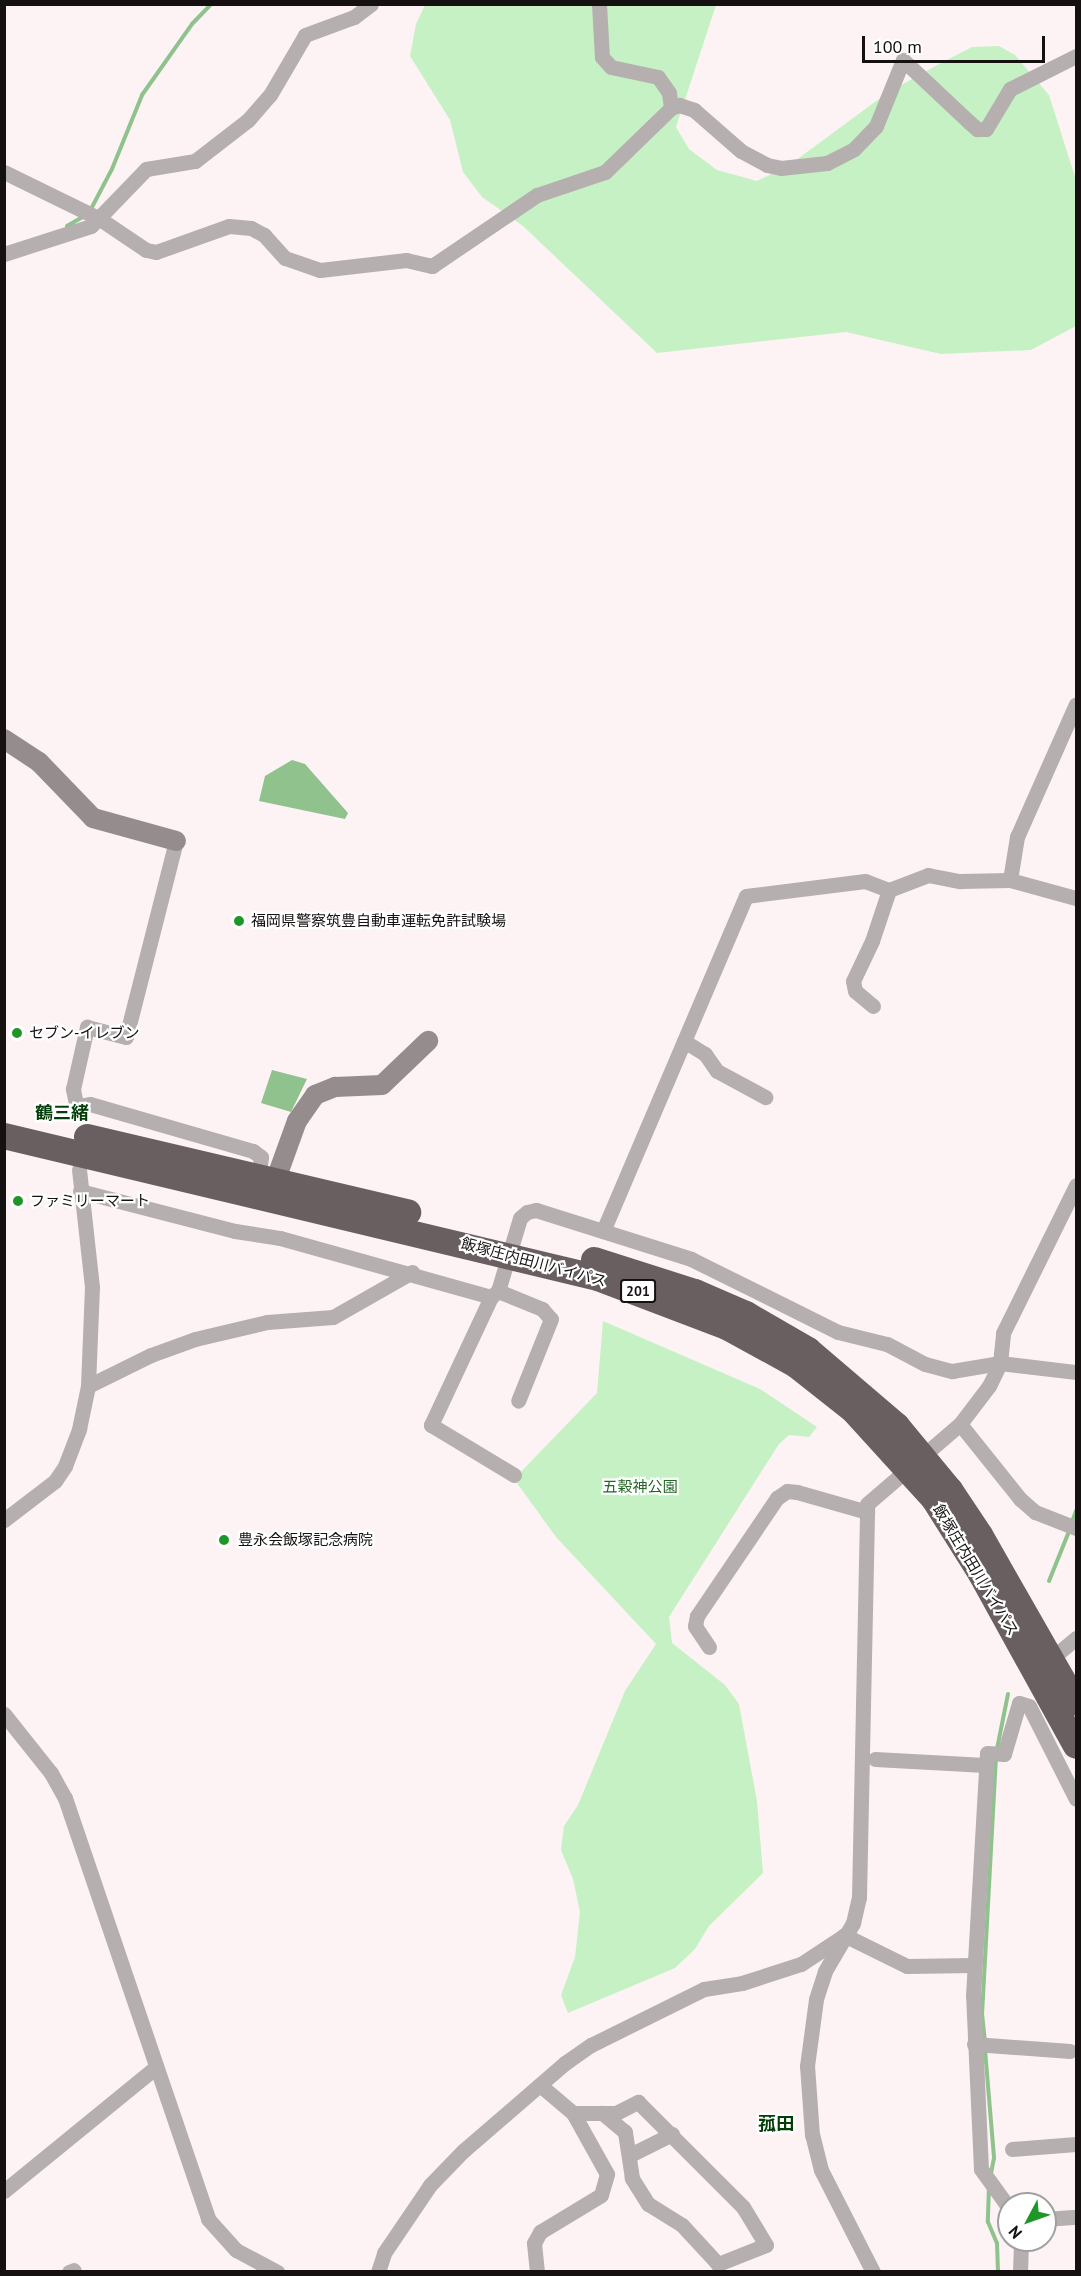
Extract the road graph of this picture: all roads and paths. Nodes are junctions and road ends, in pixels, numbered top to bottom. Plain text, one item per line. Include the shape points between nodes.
1 (371, 4) edge
2 (599, 4) edge
3 (1077, 56) edge
4 (671, 108) junction
5 (4, 172) edge
6 (92, 214) junction
7 (4, 254) edge
8 (1077, 704) edge
9 (4, 739) edge
10 (176, 841) joint
11 (1010, 880) junction
12 (889, 890) junction
13 (1077, 898) edge
14 (873, 1006) dead end
15 (428, 1041) dead end
16 (684, 1041) junction
17 (765, 1097) dead end
18 (4, 1119) edge
19 (4, 1136) edge
20 (79, 1170) dead end
21 (267, 1177) junction
22 (1077, 1185) edge
23 (80, 1191) junction
24 (603, 1232) junction
25 (512, 1246) junction
26 (412, 1272) junction
27 (494, 1294) junction
28 (1000, 1363) junction
29 (1077, 1372) edge
30 (88, 1386) junction
31 (518, 1401) dead end
32 (960, 1424) junction
33 (917, 1463) junction
34 (513, 1474) dead end
35 (867, 1512) junction
36 (4, 1520) edge
37 (1072, 1526) edge
38 (1077, 1638) edge
39 (709, 1647) dead end
40 (1051, 1659) junction
41 (1077, 1703) edge
42 (4, 1714) edge
43 (1077, 1746) edge
44 (993, 1757) junction
45 (875, 1759) dead end
46 (1077, 1798) edge
47 (844, 1935) junction
48 (974, 1965) junction
49 (981, 2044) junction
50 (1070, 2051) dead end
51 (156, 2067) junction
52 (540, 2085) junction
53 (573, 2112) junction
54 (602, 2113) junction
55 (672, 2134) junction
56 (1077, 2144) edge
57 (1012, 2149) dead end
58 (630, 2155) junction
59 (4, 2192) edge
60 (997, 2192) edge
61 (1077, 2217) edge
62 (1057, 2218) edge
63 (1021, 2252) edge
64 (277, 2271) edge
65 (378, 2271) edge
66 (537, 2271) edge
67 (873, 2271) edge
68 (1020, 2271) edge

1 - 6 street via 354,17 305,35 270,95 248,120 195,161 146,169
2 - 4 street via 602,57 611,67 658,77 669,93
3 - 4 street via 1010,89 986,129 977,129 903,60 876,126 854,149 827,163 781,168 767,165 741,151 694,110 679,105
4 - 6 street via 605,172 537,195 432,266 406,260 320,270 285,258 264,235 251,228 229,226 156,252 134,244
5 - 6 street
6 - 7 street via 81,232
8 - 11 street via 1017,837
9 - 10 street via 39,762 93,818
10 - 21 street via 126,1037 87,1027 73,1089 79,1110 90,1104 253,1151 261,1158
11 - 12 street via 960,881 928,875
11 - 13 street
12 - 14 street via 853,981 855,991
12 - 16 street via 865,881 747,896
15 - 21 street via 382,1085 335,1087 315,1095
16 - 17 street via 705,1054 717,1071
16 - 24 street
18 - 21 highway, 飯塚庄内田川バイパス / 201
19 - 25 highway, 飯塚庄内田川バイパス / 201
20 - 23 street
21 - 25 highway, 飯塚庄内田川バイパス / 201
22 - 28 street via 1003,1333
23 - 26 street
23 - 30 street via 92,1287
24 - 25 street via 536,1210 520,1218
24 - 28 street via 691,1259 838,1332 887,1344 925,1364 952,1371
25 - 27 street
25 - 33 highway, 飯塚庄内田川バイパス / 201 via 727,1327 796,1365
26 - 27 street
26 - 30 street via 333,1317 267,1322 195,1339 151,1355
27 - 31 street via 542,1309 551,1319
27 - 34 street via 431,1425
28 - 29 street
28 - 32 street via 989,1386
30 - 36 street via 79,1430 65,1466 43,1494
32 - 33 street
32 - 37 street via 1020,1499 1035,1512
33 - 35 street via 867,1504
33 - 40 highway, 飯塚庄内田川バイパス / 201 via 980,1535
33 - 43 highway, 飯塚庄内田川バイパス / 201
35 - 39 street via 797,1492 787,1491 777,1498 697,1616 699,1637
35 - 47 street via 859,1898 853,1923
38 - 40 street
40 - 41 highway, 飯塚庄内田川バイパス / 201
42 - 51 street via 51,1773 65,1798
44 - 45 street
44 - 46 street via 1016,1708 1024,1703
44 - 48 street
47 - 48 street via 907,1966
47 - 52 street via 801,1964 742,1983 704,1989 591,2045
47 - 67 street via 816,1999 807,2066 812,2135 821,2170
48 - 49 street
49 - 50 street
49 - 60 street via 984,2175
51 - 59 street
51 - 64 street via 208,2219 236,2250
52 - 53 street
52 - 65 street via 430,2185 384,2253
53 - 54 street
53 - 66 street via 607,2174 605,2184 601,2195 540,2232 534,2243
54 - 55 street via 616,2113 638,2102
54 - 58 street via 625,2132
55 - 58 street
55 - 58 street via 743,2206 766,2245 718,2264 682,2225 648,2204 633,2178
56 - 57 street
61 - 62 street
63 - 68 street

